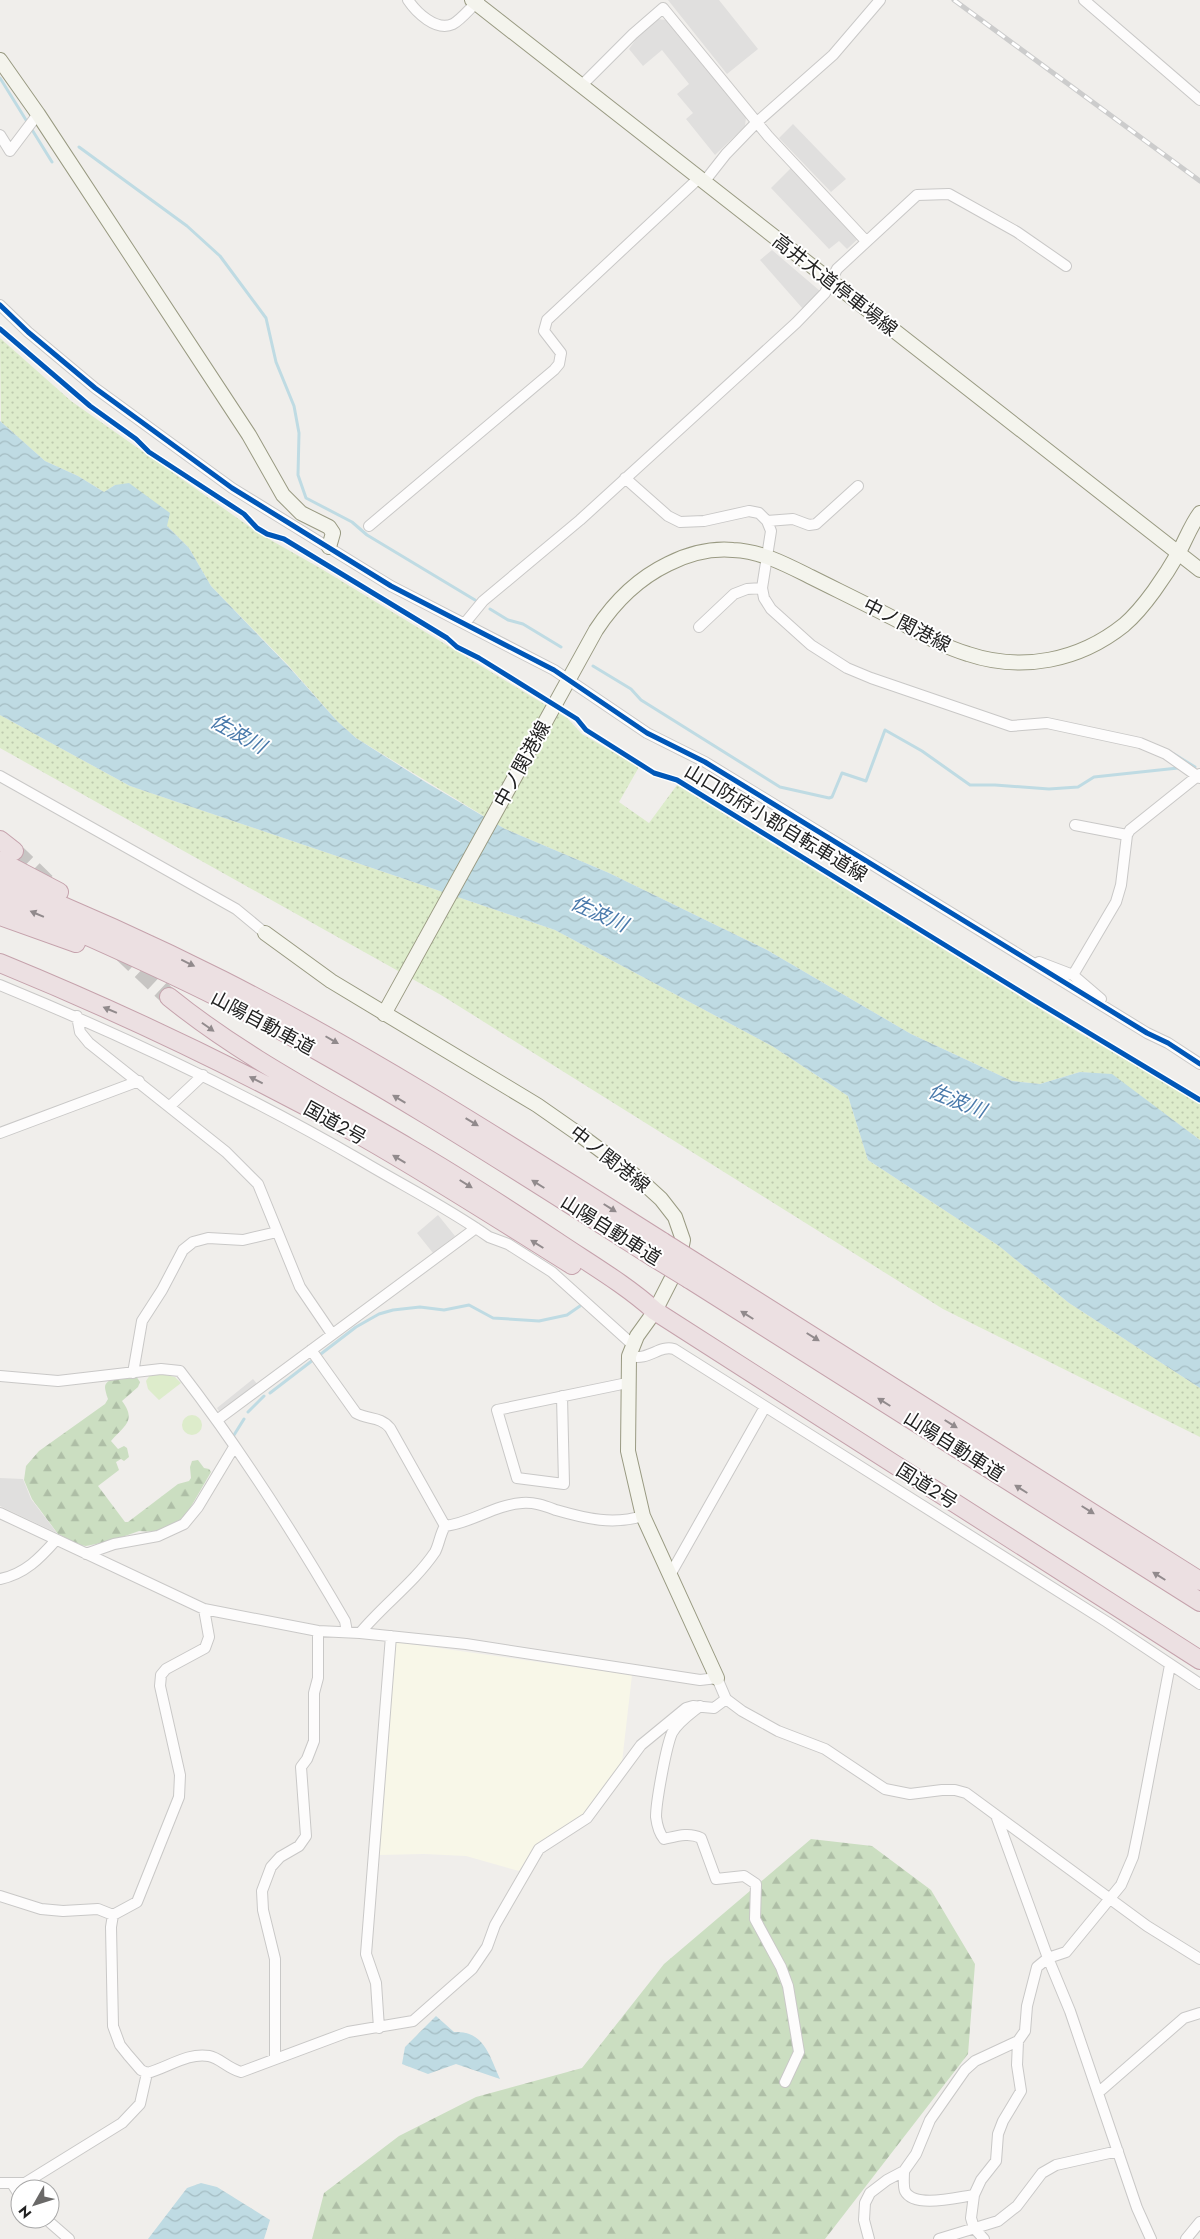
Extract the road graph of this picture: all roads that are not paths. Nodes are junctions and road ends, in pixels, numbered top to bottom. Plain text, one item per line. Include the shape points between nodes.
1 (408, 0) edge
2 (880, 0) edge
3 (1084, 0) edge
4 (475, 1) edge
5 (0, 60) edge
6 (581, 86) junction
7 (1200, 100) edge
8 (33, 120) junction
9 (756, 123) junction
10 (0, 135) edge
11 (702, 180) junction
12 (866, 241) junction
13 (1066, 266) dead end
14 (831, 282) junction
15 (0, 305) edge
16 (625, 478) junction
17 (858, 486) dead end
18 (1200, 512) edge
19 (767, 521) junction
20 (369, 526) dead end
21 (1200, 534) edge
22 (329, 547) junction
23 (1178, 553) junction
24 (768, 557) junction
25 (1200, 570) edge
26 (762, 588) junction
27 (465, 623) junction
28 (699, 627) dead end
29 (568, 679) junction
30 (0, 776) edge
31 (1199, 776) edge
32 (1075, 825) dead end
33 (1128, 835) junction
34 (0, 840) edge
35 (7, 856) edge
36 (0, 880) edge
37 (0, 898) edge
38 (0, 916) edge
39 (265, 933) joint
40 (162, 950) junction
41 (1028, 961) junction
42 (0, 963) edge
43 (1073, 975) junction
44 (0, 985) edge
45 (169, 997) tunnel mouth
46 (1106, 1008) junction
47 (243, 1010) junction
48 (384, 1014) junction
49 (77, 1016) junction
50 (1200, 1064) edge
51 (203, 1075) junction
52 (139, 1082) junction
53 (170, 1106) junction
54 (0, 1133) edge
55 (476, 1228) junction
56 (277, 1232) junction
57 (694, 1272) junction
58 (655, 1311) junction
59 (332, 1334) junction
60 (311, 1350) junction
61 (631, 1350) junction
62 (133, 1373) junction
63 (0, 1376) edge
64 (627, 1383) junction
65 (562, 1396) junction
66 (765, 1407) junction
67 (217, 1420) junction
68 (234, 1447) junction
69 (0, 1513) edge
70 (643, 1516) junction
71 (445, 1526) junction
72 (56, 1540) junction
73 (86, 1554) junction
74 (670, 1575) junction
75 (0, 1579) edge
76 (1200, 1581) edge
77 (1200, 1602) edge
78 (204, 1609) junction
79 (318, 1631) junction
80 (347, 1632) junction
81 (360, 1633) junction
82 (391, 1636) junction
83 (1200, 1660) edge
84 (1170, 1665) junction
85 (718, 1678) junction
86 (1200, 1684) edge
87 (726, 1699) junction
88 (700, 1706) junction
89 (997, 1818) junction
90 (0, 1896) edge
91 (1111, 1899) junction
92 (113, 1914) junction
93 (1048, 1958) junction
94 (1200, 1959) edge
95 (1200, 2013) edge
96 (379, 2028) junction
97 (1018, 2041) junction
98 (275, 2057) junction
99 (147, 2073) junction
100 (785, 2082) dead end
101 (1098, 2092) junction
102 (1118, 2151) junction
103 (904, 2171) junction
104 (31, 2179) edge
105 (974, 2195) junction
106 (1200, 2222) edge
107 (974, 2228) junction
108 (58, 2229) edge
109 (69, 2239) edge
110 (869, 2239) edge
111 (940, 2239) edge
112 (984, 2239) edge
113 (1151, 2239) edge
114 (1186, 2239) edge

1 - 4 street via 420,14 443,26 453,24
2 - 9 street via 833,55
3 - 7 street
4 - 6 main road, 高井大道停車場線
5 - 8 main road
6 - 9 street via 663,8
6 - 11 main road, 高井大道停車場線
8 - 10 street via 10,151
8 - 22 main road via 249,436 283,496 301,513 333,532
9 - 11 street
9 - 12 street
11 - 14 main road, 高井大道停車場線
11 - 20 street via 548,320 544,331 561,353 554,370
12 - 13 street via 917,196 949,194 1016,232
12 - 14 street via 837,268
14 - 16 street via 825,293 796,323
14 - 23 main road, 高井大道停車場線
15 - 22 street via 95,388 162,438 232,488
16 - 19 street via 668,516 680,522 704,522 749,510 759,513
16 - 27 street via 483,602
17 - 19 street via 816,524 793,520
18 - 23 main road, 中ノ関港線
19 - 24 street via 771,531
21 - 23 main road, 中ノ関港線
22 - 27 street via 391,586
23 - 24 main road, 中ノ関港線 via 1144,604 1125,624 1079,652 1032,664 1001,663 937,642
23 - 25 main road, 高井大道停車場線
24 - 26 street
24 - 29 main road, 中ノ関港線 via 733,550 709,551 691,554 654,571 612,606
26 - 28 street via 734,594
26 - 31 street via 771,608 811,645 847,668 1011,726 1047,723 1140,743 1166,754
27 - 29 street
29 - 41 street via 618,718 705,762
29 - 48 main road, 中ノ関港線
30 - 39 street via 236,909
31 - 33 street
32 - 33 street
33 - 43 street via 1116,902
34 - 35 highway
35 - 40 highway via 130,927
36 - 40 highway, 山陽自動車道
47 -> 37 highway, 山陽自動車道 via 104,943
38 - 47 highway
39 - 48 main road
40 -> 57 highway, 山陽自動車道, bridge via 292,1017 477,1125 663,1242
41 - 43 street
41 - 46 street
58 -> 42 highway, 国道2号 via 633,1304 367,1140 273,1089 122,1015
43 - 46 street via 1101,999
44 - 49 street
45 -> 58 highway, 国道2号 via 252,1057 412,1149 535,1227 638,1296
46 - 50 street
57 -> 47 highway, 山陽自動車道, bridge via 653,1257 454,1132
48 - 58 main road, 中ノ関港線 via 552,1115 661,1199 676,1217 683,1240 678,1266
49 - 51 street
49 - 52 street via 80,1032 89,1043
51 - 53 street
51 - 55 street via 313,1132
52 - 53 street
52 - 54 street
53 - 56 street via 226,1152 258,1184
55 - 59 street
55 - 61 street via 552,1272
56 - 59 street via 300,1287
56 - 62 street via 243,1240 208,1238 193,1242 183,1250 142,1321
57 -> 76 highway, 山陽自動車道
77 -> 57 highway, 山陽自動車道
58 - 61 main road, 中ノ関港線
58 - 83 highway, 国道2号
59 - 60 street
60 - 67 street
60 - 71 street via 356,1413 385,1422
61 - 64 main road
61 - 66 street via 641,1358 663,1348 674,1349
62 - 63 street via 58,1381
62 - 67 street via 161,1369 180,1372
64 - 65 street
64 - 70 main road via 628,1451
65 - 65 street via 564,1484 517,1478 497,1410
66 - 74 street
66 - 84 street
67 - 68 street
68 - 73 street via 184,1524 158,1536 114,1544
68 - 80 street via 309,1560 345,1621
69 - 72 street
70 - 71 street via 614,1522 542,1504 524,1503 494,1508
70 - 74 main road
71 - 81 street via 436,1550
72 - 73 street
72 - 75 street via 22,1572
73 - 78 street
74 - 85 main road
78 - 79 street
78 - 92 street via 209,1637 205,1648 161,1675 160,1686 180,1776 179,1797 141,1896 132,1906
79 - 80 street
79 - 98 street via 314,1741 301,1767 306,1836 299,1846 280,1857 271,1867 262,1890 262,1910 275,1959
80 - 81 street
81 - 82 street
82 - 85 street via 700,1680
82 - 96 street via 366,1954 376,1983
84 - 86 street
84 - 91 street via 1133,1857 1121,1886
85 - 87 street
87 - 88 street via 714,1708
87 - 89 street via 778,1732 825,1749 885,1789 910,1794 955,1790 976,1800
88 - 96 street via 686,1708 641,1745 587,1818 539,1849 472,1969 413,2021
88 - 100 street via 672,1734 656,1817 658,1828 664,1838 686,1834 701,1838 716,1879 744,1876 756,1884 755,1919 788,1986 799,2052
89 - 91 street via 1014,1827
89 - 93 street
90 - 92 street via 41,1909 98,1909
91 - 93 street via 1066,1952
91 - 94 street
92 - 99 street via 113,2026 120,2044
93 - 97 street via 1037,1967 1027,2006 1025,2031
93 - 101 street
95 - 101 street via 1184,2018
96 - 98 street via 348,2032
97 - 103 street via 975,2061 965,2070 930,2120 916,2154
97 - 105 street via 1021,2091 998,2134 996,2161
98 - 99 street via 241,2072 210,2056 198,2056
99 - 104 street via 140,2104 122,2123
101 - 102 street
102 - 107 street via 1056,2165 1042,2173 1017,2206 998,2221
102 - 113 street
103 - 105 street via 905,2190 910,2197 922,2201
103 - 110 street via 870,2193 864,2220
105 - 107 street via 971,2218
106 - 114 street
107 - 111 street
107 - 112 street
108 - 109 street

